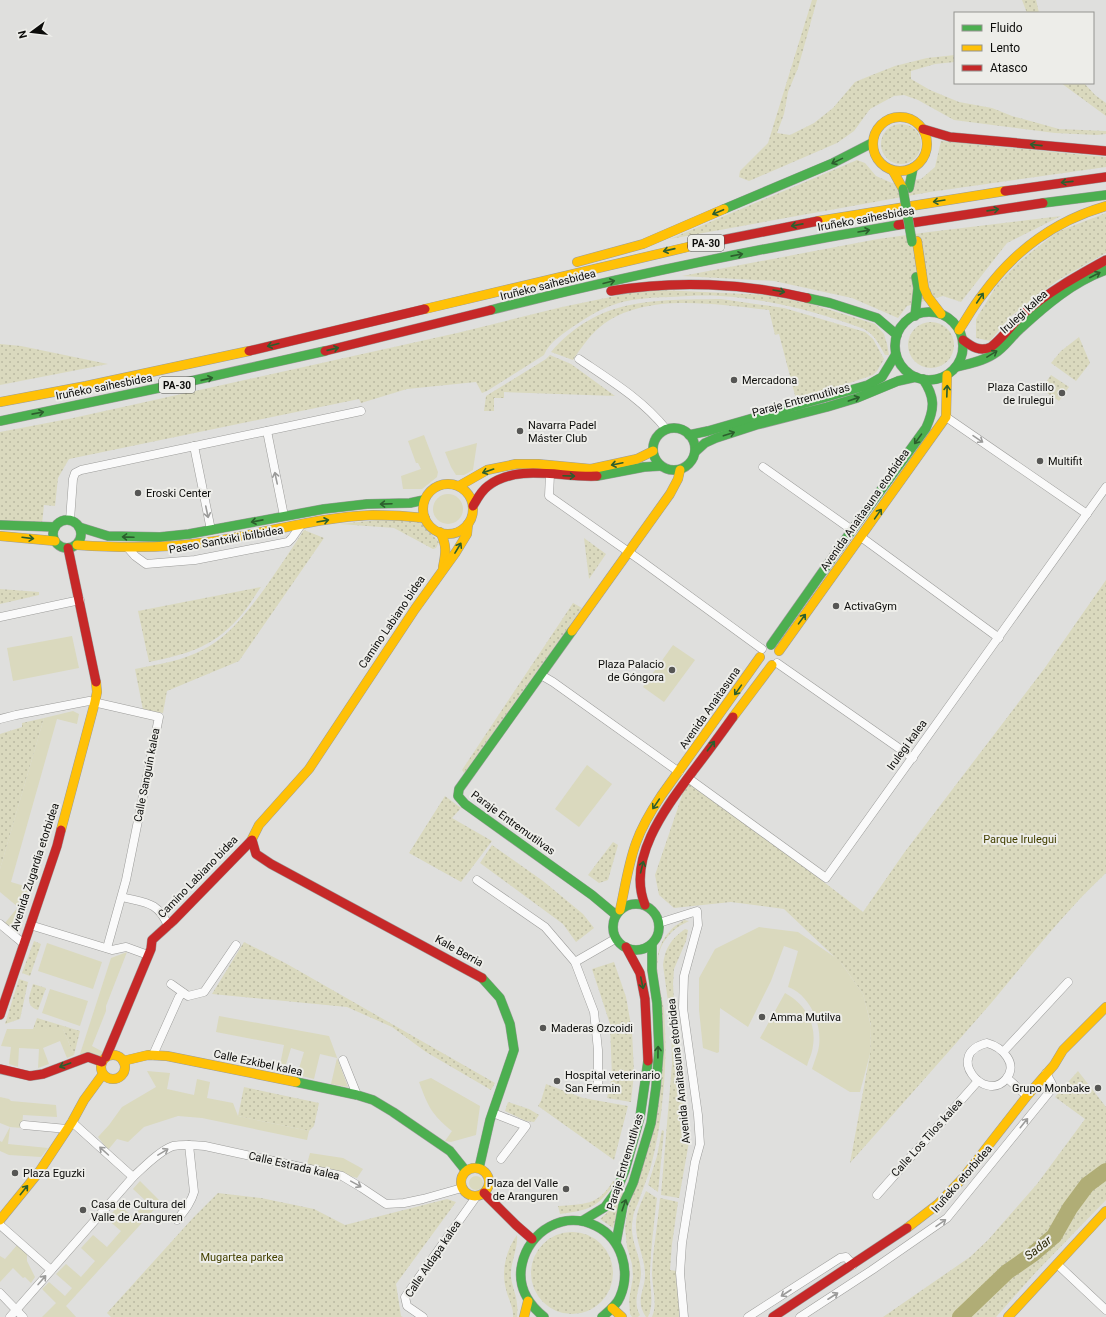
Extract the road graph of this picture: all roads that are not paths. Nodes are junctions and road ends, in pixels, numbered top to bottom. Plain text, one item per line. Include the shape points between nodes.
1 (923, 129) junction
2 (872, 143) junction
3 (1105, 150) edge
4 (913, 168) junction
5 (893, 171) junction
6 (1106, 177) edge
7 (906, 189) junction
8 (1106, 195) edge
9 (1106, 206) edge
10 (914, 242) junction
11 (1106, 260) edge
12 (566, 265) dead end
13 (1106, 270) edge
14 (426, 299) dead end
15 (941, 314) junction
16 (914, 316) junction
17 (959, 330) junction
18 (310, 335) junction
19 (897, 335) junction
20 (963, 340) junction
21 (354, 345) junction
22 (896, 354) junction
23 (579, 359) dead end
24 (956, 367) junction
25 (947, 375) junction
26 (919, 378) junction
27 (0, 402) edge
28 (361, 411) dead end
29 (946, 417) junction
30 (0, 420) edge
31 (666, 430) junction
32 (267, 431) junction
33 (689, 435) junction
34 (194, 446) junction
35 (653, 450) junction
36 (695, 452) junction
37 (660, 466) junction
38 (763, 467) dead end
39 (680, 470) junction
40 (550, 474) junction
41 (459, 486) junction
42 (1106, 487) edge
43 (424, 500) junction
44 (473, 506) junction
45 (1087, 514) junction
46 (284, 516) junction
47 (425, 518) junction
48 (70, 520) junction
49 (468, 524) junction
50 (0, 525) edge
51 (301, 525) junction
52 (55, 527) junction
53 (79, 527) junction
54 (211, 530) junction
55 (852, 530) junction
56 (440, 532) junction
57 (0, 536) edge
58 (861, 537) junction
59 (55, 542) junction
60 (72, 546) junction
61 (128, 548) junction
62 (628, 552) junction
63 (442, 570) junction
64 (80, 600) junction
65 (0, 616) edge
66 (999, 638) junction
67 (771, 645) junction
68 (780, 651) junction
69 (761, 653) junction
70 (774, 664) junction
71 (541, 675) junction
72 (95, 702) junction
73 (0, 719) edge
74 (912, 758) junction
75 (679, 772) junction
76 (688, 778) junction
77 (252, 840) junction
78 (477, 880) dead end
79 (122, 897) junction
80 (645, 905) junction
81 (618, 912) junction
82 (659, 923) junction
83 (0, 924) edge
84 (30, 925) junction
85 (168, 926) junction
86 (615, 939) junction
87 (24, 944) junction
88 (236, 945) dead end
89 (652, 945) junction
90 (626, 947) junction
91 (107, 948) junction
92 (148, 954) junction
93 (575, 962) junction
94 (1068, 982) dead end
95 (171, 984) dead end
96 (182, 993) junction
97 (1106, 1007) edge
98 (0, 1015) edge
99 (1004, 1052) junction
100 (153, 1055) junction
101 (104, 1060) junction
102 (343, 1060) dead end
103 (123, 1061) junction
104 (0, 1069) edge
105 (1046, 1073) junction
106 (103, 1074) junction
107 (1007, 1078) junction
108 (978, 1081) junction
109 (598, 1085) dead end
110 (357, 1095) junction
111 (1027, 1096) junction
112 (493, 1113) junction
113 (24, 1126) dead end
114 (70, 1126) junction
115 (187, 1145) junction
116 (501, 1159) dead end
117 (479, 1168) junction
118 (466, 1171) junction
119 (133, 1177) junction
120 (462, 1188) junction
121 (480, 1195) junction
122 (877, 1195) dead end
123 (1106, 1211) edge
124 (0, 1220) edge
125 (177, 1220) dead end
126 (582, 1221) junction
127 (0, 1225) edge
128 (532, 1239) junction
129 (616, 1243) junction
130 (853, 1264) junction
131 (1057, 1264) junction
132 (51, 1270) junction
133 (0, 1293) edge
134 (528, 1301) junction
135 (612, 1308) junction
136 (16, 1310) junction
137 (1106, 1310) edge
138 (10, 1317) edge
139 (23, 1317) edge
140 (423, 1317) edge
141 (524, 1317) edge
142 (544, 1317) edge
143 (602, 1317) edge
144 (622, 1317) edge
145 (684, 1317) edge
146 (748, 1317) edge
147 (773, 1317) edge
148 (800, 1317) edge
149 (1008, 1317) edge

1 - 2 main road via 913,120 901,116 891,118 881,124 874,134
3 -> 1 main road via 950,136
1 - 4 main road via 927,144 925,155
2 - 5 main road via 880,163
2 -> 12 main road via 833,163 643,244
4 - 5 main road via 904,172
4 - 7 main road
5 - 7 main road
6 -> 18 main road, Iruñeko saihesbidea / PA-30 via 1039,185 814,221 689,246
7 - 10 main road
21 -> 8 main road, Iruñeko saihesbidea / PA-30 via 630,277 816,239 957,215
17 -> 9 main road via 983,293 1009,262 1034,240 1054,226 1077,215
10 - 15 main road via 924,288
10 - 16 main road via 918,288
11 - 20 main road, Irulegi kalea via 1050,293 988,348 972,347
24 -> 13 main road, Irulegi kalea via 992,355 1060,295
14 - 18 main road
15 - 16 main road via 927,312
15 - 17 main road via 951,320
16 - 19 main road
17 - 20 main road
18 -> 27 main road, Iruñeko saihesbidea / PA-30 via 165,369
21 -> 19 main road via 427,333 583,296 629,288 682,285 778,291 830,303 877,318
19 - 22 main road
20 - 24 main road via 961,358
30 -> 21 main road, Iruñeko saihesbidea / PA-30 via 204,379
22 - 26 main road via 906,371
22 - 33 main road, Paraje Entremutilvas via 882,377 868,385 708,432
23 - 31 street via 644,406
24 - 25 main road
25 - 26 main road via 931,380
29 -> 25 main road
36 -> 26 main road, Paraje Entremutilvas via 705,443 722,436 857,398 898,381
26 -> 55 main road, Avenida Anaitasuna etorbidea via 930,388 934,403 932,417
28 - 32 street
29 -> 45 street
58 -> 29 main road, Avenida Anaitasuna etorbidea
31 - 33 main road via 679,429
31 - 35 main road via 656,438
32 - 34 street
46 -> 32 street, Paseo Santxiki ibilbidea
33 - 36 main road via 694,442
34 - 48 street via 75,473
34 -> 54 street, Paseo Santxiki ibilbidea
35 - 37 main road via 654,458
35 -> 41 main road via 637,459 591,468 516,464 487,470
36 - 39 main road via 692,460
37 - 39 main road via 668,470
40 -> 37 main road via 594,476 648,465
38 - 55 street
39 - 62 main road, Paraje Entremutilvas via 670,494
40 - 44 main road via 522,474 501,478 487,487
40 - 62 street via 550,496
41 - 43 main road via 446,483 439,485
41 - 44 main road via 466,490
42 - 45 street, Irulegi kalea
43 -> 46 main road, Paseo Santxiki ibilbidea via 339,507
43 - 47 main road
44 - 49 main road
45 - 66 street, Irulegi kalea
46 -> 54 main road, Paseo Santxiki ibilbidea
51 -> 47 main road, Paseo Santxiki ibilbidea via 374,516 409,515
47 - 56 main road via 428,524
48 - 52 main road via 61,521
48 - 53 main road
49 - 56 main road via 456,533
63 -> 49 main road, Camino Labiano bidea via 467,534
50 - 52 main road
51 - 61 main road, Paseo Santxiki ibilbidea via 190,544
51 - 61 street, Paseo Santxiki ibilbidea via 288,542 195,560 146,564
52 - 59 main road
54 -> 53 main road, Paseo Santxiki ibilbidea via 160,537 131,537 108,536
53 - 60 main road via 81,536
55 - 67 main road, Avenida Anaitasuna etorbidea
56 - 63 main road, Camino Labiano bidea via 446,543
57 -> 59 main road
58 - 66 street
68 -> 58 main road, Avenida Anaitasuna etorbidea
59 - 60 main road via 61,547
60 - 61 main road, Paseo Santxiki ibilbidea
60 - 64 main road
62 - 69 street
62 - 71 main road, Paraje Entremutilvas
63 - 77 main road, Camino Labiano bidea via 309,769 259,825
64 - 65 street
64 - 72 main road via 96,682
66 - 74 street, Irulegi kalea
67 - 68 main road
67 - 69 main road via 767,645
68 - 70 main road via 780,658
69 - 70 main road via 765,664
69 -> 75 main road, Avenida Anaitasuna via 740,688
70 - 74 street
76 -> 70 main road, Avenida Anaitasuna
71 - 75 street
71 - 81 main road, Paraje Entremutilvas via 463,781 458,796 465,804
72 - 73 street via 78,702
72 - 79 street, Calle Sanguín kalea via 159,717
72 - 84 main road, Avenida Zugardia etorbidea via 57,846
74 - 76 street, Irulegi kalea via 826,878
75 -> 81 main road via 639,834
80 -> 76 main road via 641,894 640,876 648,844 665,809
77 - 85 main road, Camino Labiano bidea
77 - 112 main road, Kale Berria via 256,854 271,864 458,964 484,980 500,998 510,1024 514,1050
78 - 93 street via 545,927
79 - 85 street via 149,904 160,910
79 - 91 street, Calle Sanguín kalea
80 - 81 main road via 633,904
80 - 82 main road via 654,913
81 - 86 main road via 613,921
82 - 89 main road via 658,935
82 - 145 street, Avenida Anaitasuna etorbidea via 697,911 698,924 684,976 683,1008 700,1144 682,1243 680,1273
83 - 87 street
84 - 87 main road, Avenida Zugardia etorbidea
84 - 91 street
85 - 92 main road, Camino Labiano bidea via 152,940
86 - 90 main road via 621,946
86 - 93 street
87 - 98 main road, Avenida Zugardia etorbidea
88 - 96 street via 204,992 188,996
89 - 90 main road via 640,951
129 -> 89 main road, Paraje Entremutilvas via 623,1206 633,1183 651,1123 656,1087 659,1050
90 -> 126 main road, Paraje Entremutilvas via 640,973 645,999 648,1058 640,1117 616,1192 605,1207
91 - 92 street via 112,950 126,947
92 - 101 main road, Camino Labiano bidea
93 - 109 street via 594,1012
94 - 99 street
95 - 96 street
96 - 100 street
97 - 105 main road, Iruñeko etorbidea via 1063,1050
99 - 107 street via 1009,1061 1010,1070
99 - 108 street via 987,1043 974,1049 968,1063 970,1072
100 - 103 main road, Calle Ezkibel kalea
100 - 110 main road, Calle Ezkibel kalea
101 - 103 main road via 113,1055
101 -> 104 main road via 88,1057 43,1074 30,1076
101 - 106 main road via 101,1068
102 - 110 street
103 - 106 main road via 123,1072 118,1078 110,1079
105 - 111 main road, Iruñeko etorbidea
148 -> 105 street, Iruñeko etorbidea via 947,1218 1051,1090 1052,1084
106 - 114 main road via 84,1100
107 - 108 street via 996,1085
107 - 111 street
108 - 122 street, Calle Los Tilos kalea
110 - 118 main road, Calle Ezkibel kalea via 373,1100 393,1112 450,1151
111 - 130 main road, Iruñeko etorbidea via 963,1178 938,1204 905,1230
112 - 116 street via 526,1126
112 - 117 main road, Kale Berria
113 - 114 street
119 -> 114 street
124 -> 114 main road via 39,1172
119 -> 115 street, Calle Estrada kalea via 156,1156 173,1147
115 -> 120 street, Calle Estrada kalea via 205,1146 342,1176 386,1204 438,1196
115 - 125 street via 189,1193 192,1198
117 - 118 main road
117 - 121 main road via 486,1173 489,1181 487,1190
118 - 120 main road via 461,1179
119 - 132 street, Calle Estrada kalea
120 - 121 main road via 467,1193
121 - 128 main road
121 - 140 street, Calle Aldapa kalea via 405,1297 407,1306
123 - 131 main road
126 - 128 main road via 568,1220 555,1224 542,1230
126 - 129 main road via 595,1225
127 - 132 street
128 - 134 main road via 524,1253 520,1269 522,1286
129 - 135 main road via 625,1269 620,1296
130 -> 146 street via 846,1257 840,1258
130 - 147 main road, Iruñeko etorbidea
131 - 137 street
131 - 149 main road
136 -> 132 street, Calle Estrada kalea
133 - 136 street
134 - 141 main road
134 - 142 main road
135 - 143 main road
135 - 144 main road
136 - 138 street, Calle Estrada kalea
136 - 139 street

